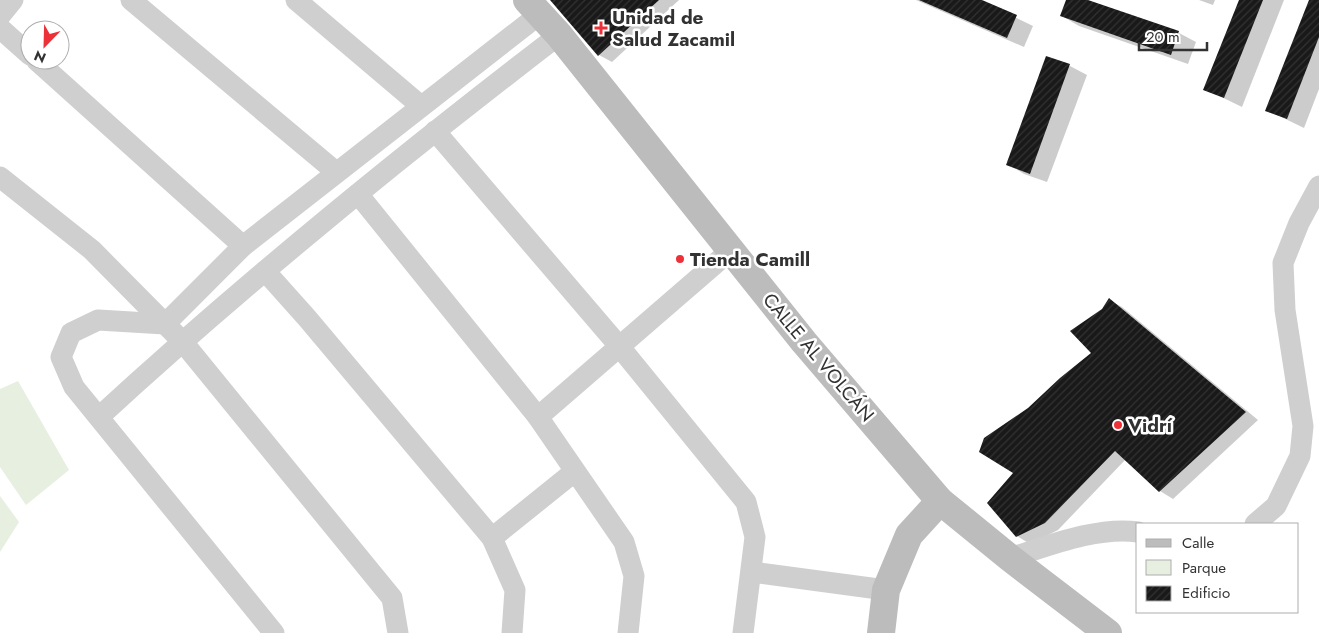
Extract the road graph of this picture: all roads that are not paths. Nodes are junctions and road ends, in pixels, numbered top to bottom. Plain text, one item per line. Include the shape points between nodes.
1 (13, 0) edge
2 (131, 0) edge
3 (296, 0) edge
4 (533, 7) edge
5 (0, 16) edge
6 (0, 28) edge
7 (559, 35) junction
8 (20, 46) edge
9 (471, 67) junction
10 (47, 70) edge
11 (487, 90) junction
12 (421, 106) junction
13 (435, 131) junction
14 (336, 172) junction
15 (0, 177) edge
16 (1319, 186) edge
17 (358, 194) junction
18 (243, 246) junction
19 (731, 250) junction
20 (265, 271) junction
21 (165, 324) junction
22 (182, 341) junction
23 (619, 346) junction
24 (99, 417) junction
25 (538, 418) junction
26 (574, 472) junction
27 (940, 501) junction
28 (1256, 523) edge
29 (1136, 532) edge
30 (492, 538) junction
31 (1010, 558) junction
32 (752, 572) junction
33 (886, 590) junction
34 (274, 633) edge
35 (398, 633) edge
36 (512, 633) edge
37 (628, 633) edge
38 (743, 633) edge
39 (881, 633) edge
40 (1108, 633) edge

1 - 5 street
2 - 14 street
3 - 12 street
4 - 7 main road, CALLE AL VOLCÁN
4 - 9 street
6 - 8 street
7 - 11 street
7 - 19 main road, CALLE AL VOLCÁN
9 - 11 street
9 - 12 street
10 - 18 street
11 - 13 street
12 - 14 street
13 - 17 street
13 - 23 street
14 - 18 street
15 - 21 street via 92,250
16 - 28 street via 1283,263 1285,310 1302,426 1300,456 1276,506
17 - 20 street
17 - 25 street
18 - 21 street
19 - 23 street
19 - 27 main road, CALLE AL VOLCÁN via 804,342
20 - 22 street
20 - 30 street
21 - 22 street
21 - 24 street via 98,320 71,333 61,357 74,387
22 - 24 street
22 - 35 street via 392,598
23 - 25 street
23 - 32 street via 746,502 755,537
24 - 34 street
25 - 26 street
26 - 30 street
26 - 37 street via 624,542 634,576
27 - 31 main road, CALLE AL VOLCÁN
27 - 33 main road via 909,535
29 - 31 street via 1120,529
30 - 36 street via 515,590
31 - 40 main road, CALLE AL VOLCÁN
32 - 33 street
32 - 38 street
33 - 39 main road

